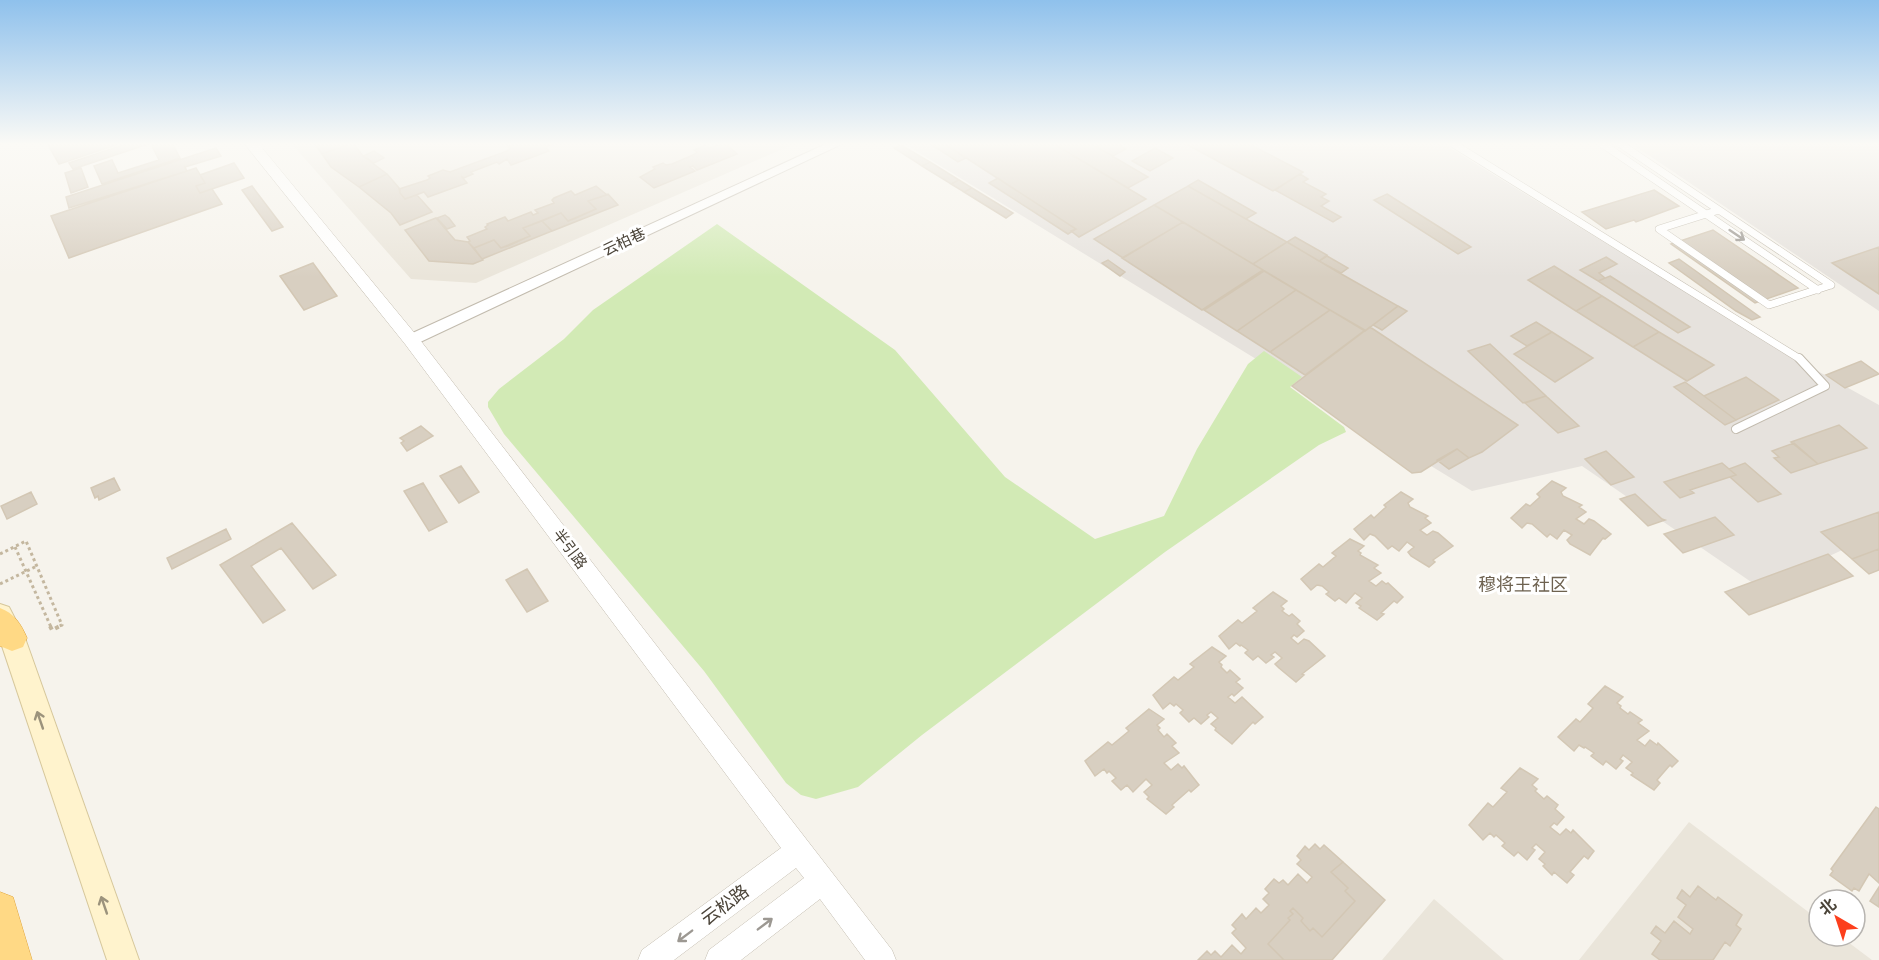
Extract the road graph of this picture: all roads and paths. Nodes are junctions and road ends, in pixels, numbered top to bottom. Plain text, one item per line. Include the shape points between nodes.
1 (287, 188) edge
2 (741, 188) edge
3 (1524, 188) edge
4 (1667, 188) edge
5 (1686, 188) edge
6 (1719, 210) junction
7 (1706, 214) junction
8 (1818, 290) junction
9 (411, 340) junction
10 (1736, 429) dead end
11 (15, 547) junction
12 (0, 554) edge
13 (37, 566) junction
14 (0, 584) edge
15 (4, 624) edge
16 (799, 850) junction
17 (822, 881) junction
18 (0, 910) edge
19 (13, 960) edge
20 (123, 960) edge
21 (652, 960) edge
22 (719, 960) edge
23 (882, 960) edge

1 - 9 street, 半引路
2 - 9 street, 云柏巷
3 - 10 lane via 1798,357 1826,386
4 - 7 lane
5 - 6 lane
6 - 7 lane
6 - 8 lane via 1831,285
7 -> 8 lane
7 - 8 lane via 1659,229 1769,305
9 - 16 street, 半引路
11 - 12 path
11 - 13 path via 26,541
11 - 13 path via 52,630 62,625
13 - 14 path, bridge
20 -> 15 main road
16 - 17 street, 半引路
16 -> 21 street, 云松路
22 -> 17 street
17 - 23 street, 半引路
18 - 19 highway

